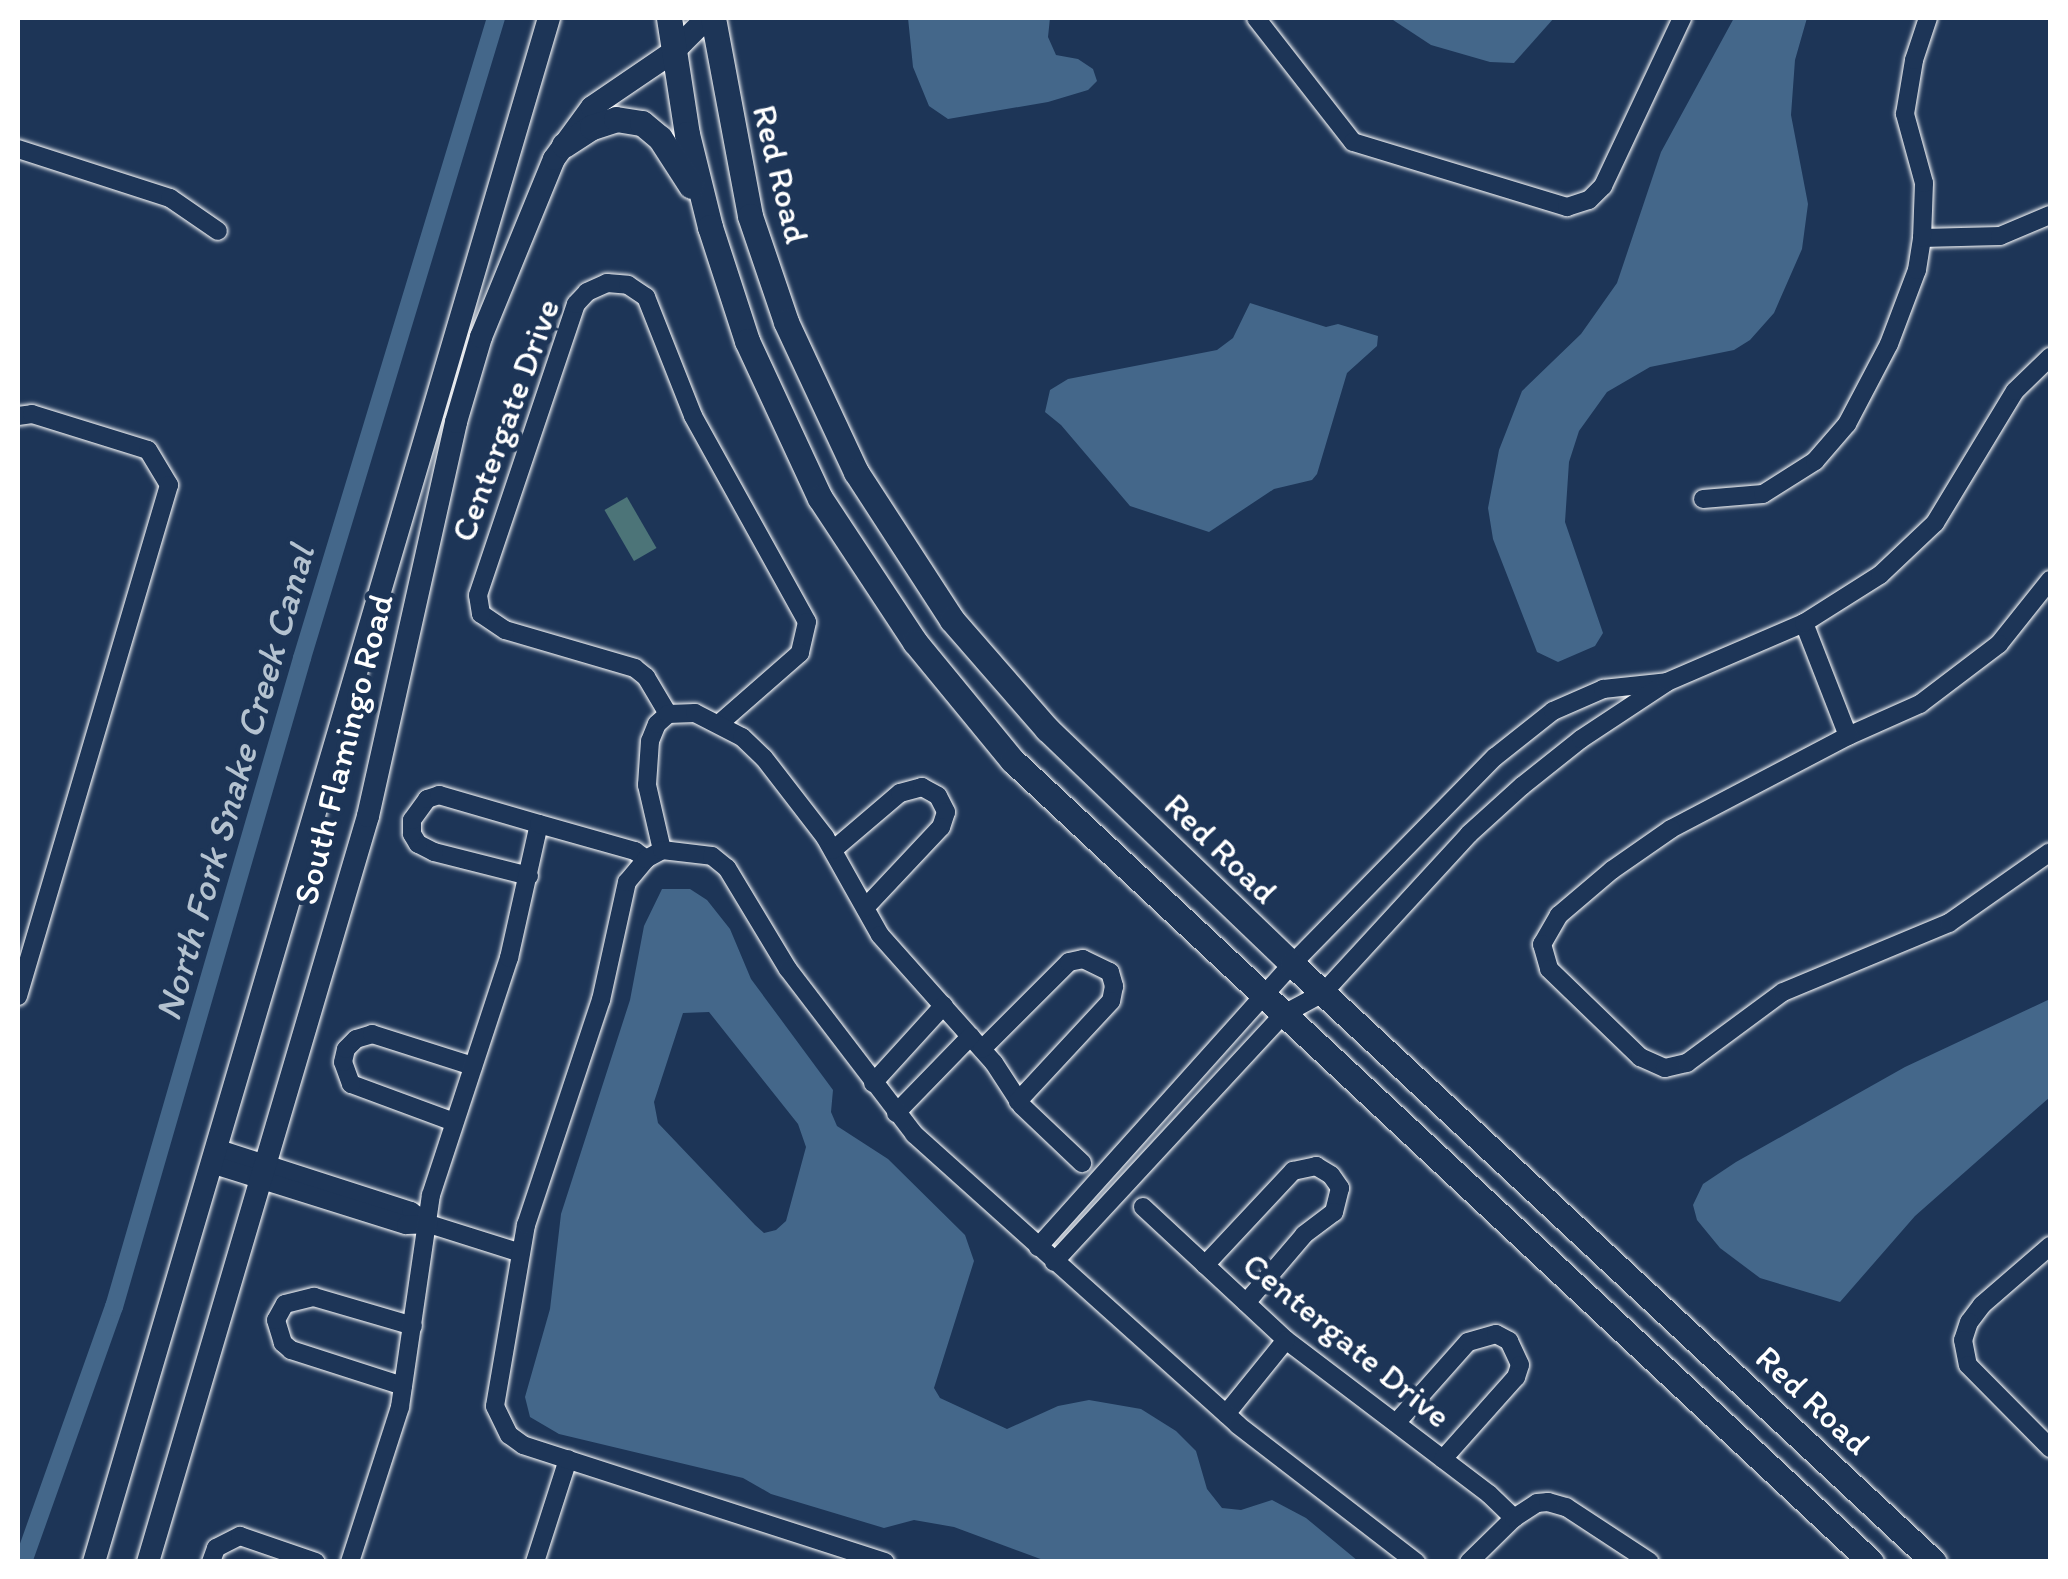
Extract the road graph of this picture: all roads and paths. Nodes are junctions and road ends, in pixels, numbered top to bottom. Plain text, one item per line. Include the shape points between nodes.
1 (549, 18) edge
2 (670, 18) edge
3 (710, 18) edge
4 (1256, 18) edge
5 (1682, 18) edge
6 (1928, 18) edge
7 (673, 52) junction
8 (564, 145) junction
9 (18, 148) edge
10 (704, 204) junction
11 (2050, 215) edge
12 (218, 230) dead end
13 (1922, 238) junction
14 (2050, 358) edge
15 (18, 416) edge
16 (1703, 499) dead end
17 (2050, 580) edge
18 (1804, 623) junction
19 (1667, 682) junction
20 (668, 714) junction
21 (720, 723) junction
22 (1848, 736) junction
23 (539, 824) junction
24 (833, 850) junction
25 (2050, 852) edge
26 (654, 855) junction
27 (529, 876) junction
28 (866, 907) junction
29 (1292, 964) junction
30 (1323, 993) junction
31 (18, 996) edge
32 (944, 1005) junction
33 (1274, 1006) junction
34 (977, 1043) junction
35 (472, 1066) junction
36 (873, 1083) junction
37 (1018, 1101) junction
38 (896, 1113) junction
39 (454, 1122) junction
40 (216, 1157) junction
41 (1082, 1162) dead end
42 (265, 1173) junction
43 (1143, 1207) dead end
44 (429, 1224) junction
45 (2050, 1246) edge
46 (1038, 1248) junction
47 (521, 1253) junction
48 (1054, 1262) junction
49 (1205, 1265) junction
50 (1246, 1303) junction
51 (413, 1326) junction
52 (1286, 1340) junction
53 (403, 1386) junction
54 (1226, 1414) junction
55 (1396, 1424) junction
56 (2050, 1448) edge
57 (568, 1459) junction
58 (1443, 1459) junction
59 (1514, 1518) junction
60 (94, 1562) edge
61 (148, 1562) edge
62 (211, 1562) edge
63 (316, 1562) edge
64 (350, 1562) edge
65 (534, 1562) edge
66 (885, 1562) edge
67 (1416, 1562) edge
68 (1469, 1562) edge
69 (1650, 1562) edge
70 (1871, 1562) edge
71 (1934, 1562) edge

1 - 40 main road, South Flamingo Road
2 - 7 highway
3 - 7 main road, South Flamingo Road
3 - 29 highway, Red Road via 750,216 786,322 856,472 952,620 1048,729
4 - 5 street via 1353,142 1568,207 1603,186
6 - 13 street via 1906,114 1924,183
7 - 8 main road, South Flamingo Road via 592,107
7 - 10 highway
8 - 10 highway via 616,119 642,123 660,138
8 - 42 main road, South Flamingo Road via 511,256 456,422 368,816
9 - 12 street via 170,198
10 - 33 highway via 747,341 784,428 820,498 915,642 1012,760
11 - 13 street via 2000,236
13 - 16 street via 1908,296 1847,424 1815,460 1762,494
14 - 18 street via 2014,391 1935,522 1880,575
15 - 31 street via 32,414 148,450 169,484
17 - 22 street via 1999,644 1920,704
18 - 19 street
18 - 22 street
19 - 29 street via 1603,689 1553,711 1435,814
19 - 30 street via 1522,786
20 - 21 street via 695,713
20 - 21 street, Centergate Drive via 635,668 505,630 480,614 478,595 576,304 607,283 628,285 646,297 693,416 807,622 800,653
20 - 26 street via 657,724 646,759
21 - 24 street via 764,758
22 - 25 street via 1672,828 1559,916 1542,944 1549,970 1640,1057 1665,1068 1688,1064 1783,992 1949,923
23 - 26 street
23 - 27 street
23 - 27 street via 439,794 412,820 418,844 434,852
24 - 28 street
24 - 28 street via 900,792 922,787 938,796 946,812 941,827
26 - 36 street via 712,856 727,868 788,969
26 - 47 street via 626,882 601,1000
27 - 35 street
28 - 32 street via 880,936
29 - 30 highway, Red Road
29 - 33 street
30 - 33 street
30 - 71 highway, Red Road
32 - 34 street
32 - 36 street
33 - 46 street
33 - 48 street
33 - 70 highway
34 - 37 street
34 - 37 street via 1069,962 1084,959 1110,972 1110,1001
34 - 38 street
35 - 39 street
35 - 39 street via 372,1034 346,1049 351,1084
36 - 38 street
37 - 41 street
38 - 46 street
39 - 44 street
40 - 42 street
40 - 60 main road, South Flamingo Road
42 - 44 street via 363,1204 410,1211
42 - 61 main road, South Flamingo Road
43 - 49 street, Centergate Drive
44 - 47 street
44 - 51 street
45 - 56 street via 1982,1305 1963,1340 1968,1364
46 - 48 street
47 - 57 street via 494,1406 508,1436
48 - 54 street
49 - 50 street, Centergate Drive
49 - 50 street via 1293,1171 1316,1166 1332,1175 1340,1188 1334,1212 1304,1235
50 - 52 street, Centergate Drive
51 - 53 street
51 - 53 street via 314,1297 285,1304 276,1320 291,1350
52 - 54 street
52 - 55 street, Centergate Drive
53 - 64 street
54 - 67 street
55 - 58 street, Centergate Drive
55 - 58 street via 1468,1342 1496,1334 1508,1341 1520,1365 1516,1377
57 - 65 street
57 - 66 street
58 - 59 street, Centergate Drive
59 - 68 street
59 - 69 street via 1537,1503 1566,1507
62 - 63 street via 216,1548 240,1536

